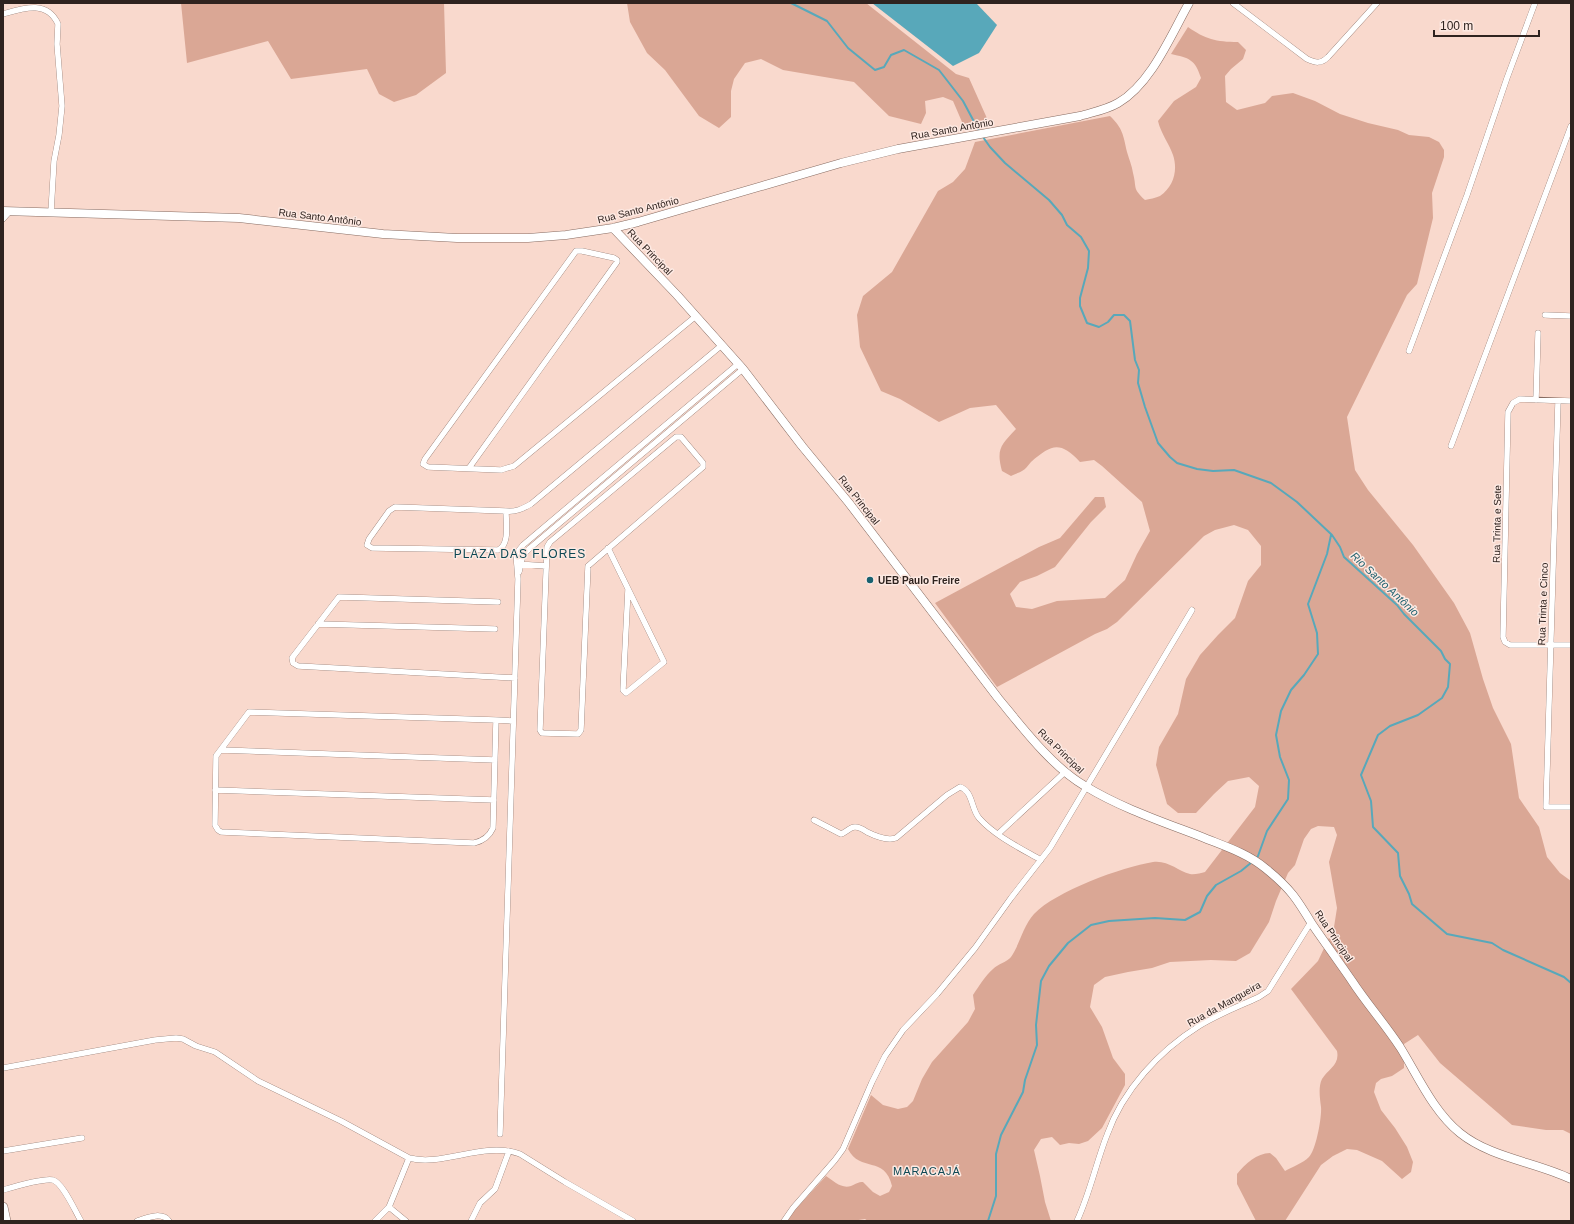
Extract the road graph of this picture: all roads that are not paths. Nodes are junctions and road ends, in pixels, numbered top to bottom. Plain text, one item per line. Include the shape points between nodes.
1 (1188, 3) edge
2 (1233, 3) edge
3 (1377, 3) edge
4 (1535, 3) edge
5 (3, 14) edge
6 (1571, 126) edge
7 (6, 211) edge
8 (51, 212) junction
9 (3, 219) edge
10 (613, 228) junction
11 (1545, 315) dead end
12 (696, 316) junction
13 (1571, 316) edge
14 (1538, 333) dead end
15 (722, 345) junction
16 (1409, 351) dead end
17 (741, 366) junction
18 (1536, 400) junction
19 (1558, 401) junction
20 (1571, 401) edge
21 (1451, 446) dead end
22 (469, 468) junction
23 (506, 511) junction
24 (608, 548) junction
25 (518, 564) junction
26 (546, 566) junction
27 (628, 588) junction
28 (498, 602) dead end
29 (1192, 610) dead end
30 (318, 624) junction
31 (495, 629) dead end
32 (1551, 644) junction
33 (1571, 645) edge
34 (515, 678) junction
35 (496, 720) junction
36 (513, 721) junction
37 (221, 750) junction
38 (495, 760) junction
39 (1065, 772) junction
40 (1086, 787) junction
41 (215, 790) junction
42 (494, 800) junction
43 (1571, 807) edge
44 (814, 820) dead end
45 (998, 834) junction
46 (1041, 860) junction
47 (1311, 922) junction
48 (3, 1068) edge
49 (500, 1134) dead end
50 (82, 1138) dead end
51 (3, 1151) edge
52 (509, 1151) junction
53 (409, 1158) junction
54 (1571, 1178) edge
55 (3, 1190) edge
56 (3, 1206) edge
57 (389, 1207) junction
58 (6, 1221) edge
59 (81, 1221) edge
60 (137, 1221) edge
61 (169, 1221) edge
62 (375, 1221) edge
63 (406, 1221) edge
64 (471, 1221) edge
65 (634, 1221) edge
66 (784, 1221) edge
67 (1077, 1221) edge

1 - 10 street, Rua Santo Antônio via 1138,87 1119,103 1106,109 898,149 840,163
2 - 3 street via 1307,59 1318,63 1328,57
4 - 16 street
5 - 8 street via 20,9 43,8 58,24 57,50 62,106 54,161
6 - 21 street
7 - 8 street, Rua Santo Antônio
7 - 9 street
8 - 10 street, Rua Santo Antônio via 239,218 383,234 457,238 528,238
10 - 12 street, Rua Principal
11 - 13 street
12 - 15 street, Rua Principal
12 - 22 street via 514,466 505,470
14 - 18 street
15 - 17 street, Rua Principal
15 - 23 street via 531,504 522,510
17 - 25 street via 530,548
17 - 39 street, Rua Principal via 998,698
18 - 19 street
18 - 32 street, Rua Trinta e Sete via 1516,400 1508,412 1503,636 1505,642 1510,644
19 - 20 street
19 - 32 street, Rua Trinta e Cinco
22 - 22 street via 428,467 423,464 424,459 575,253 582,251 616,259 616,265
23 - 23 street via 395,507 368,539 367,545 372,548 498,550 506,542
24 - 26 street via 702,469 703,463 681,437 676,437 550,542
24 - 26 street via 588,566 581,730 578,734 542,733 540,730
24 - 27 street
25 - 26 street
25 - 34 street
27 - 27 street via 664,662 626,693 623,690
28 - 30 street via 339,597
29 - 40 street
30 - 31 street
30 - 34 street via 292,658 293,663 298,666
32 - 33 street
32 - 43 street, Rua Trinta e Cinco via 1546,807
34 - 36 street
35 - 36 street
35 - 37 street via 249,712
35 - 38 street
36 - 49 street
37 - 38 street
37 - 41 street via 216,756
38 - 42 street
39 - 40 street, Rua Principal
39 - 45 street
40 - 46 street
40 - 47 street, Rua Principal via 1123,806 1250,858 1280,881
41 - 42 street
41 - 42 street via 214,825 221,832 474,843 491,834
44 - 45 street via 841,834 856,827 888,840 896,838 960,787 967,792 978,817
45 - 46 street
46 - 66 street via 975,948 894,1043 878,1070 843,1149
47 - 54 street, Rua Principal via 1400,1047 1439,1110 1454,1127 1467,1138 1494,1151
47 - 67 street, Rua da Mangueira via 1268,991 1200,1026 1170,1048 1132,1086 1107,1134
48 - 53 street via 176,1038 221,1055 258,1081 341,1120
50 - 51 street
52 - 53 street via 471,1152 428,1160
52 - 64 street via 495,1189 480,1203
52 - 65 street via 520,1154
53 - 57 street
55 - 59 street via 52,1180 62,1188
56 - 58 main road
57 - 62 street
57 - 63 street
60 - 61 street via 161,1215

